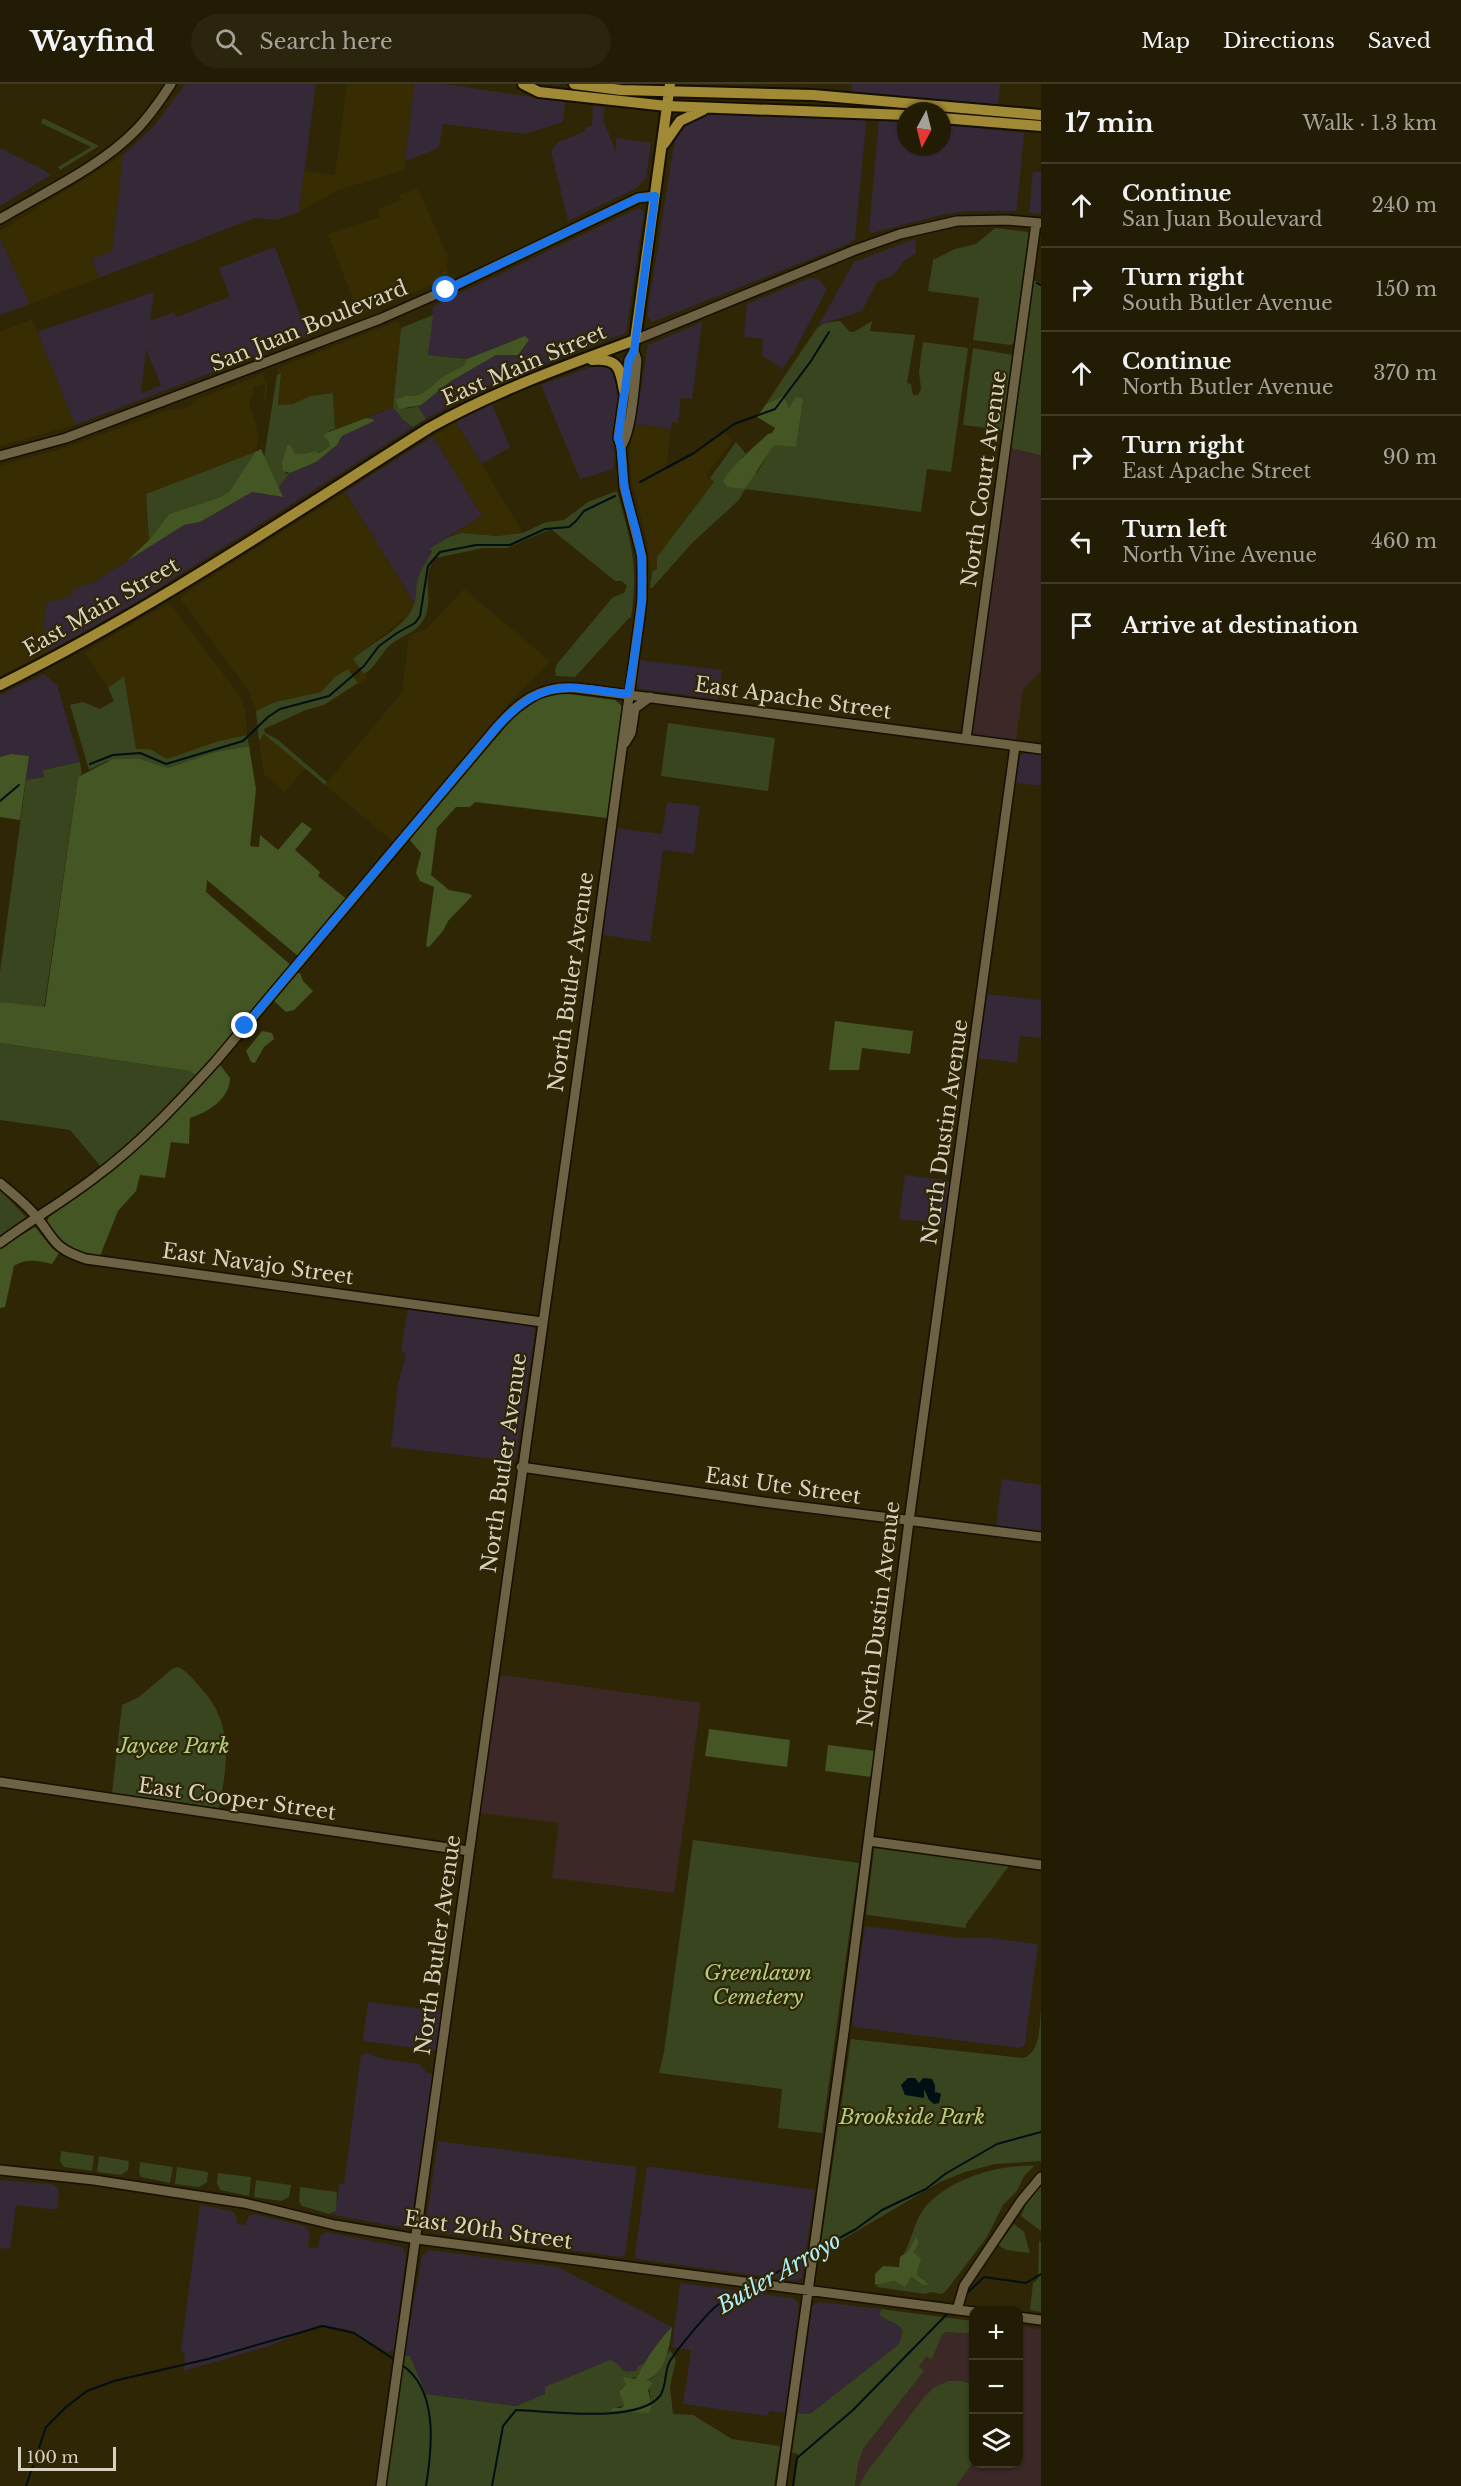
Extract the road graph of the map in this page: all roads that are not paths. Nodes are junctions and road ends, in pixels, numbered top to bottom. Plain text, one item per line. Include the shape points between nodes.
1 (171, 84) edge
2 (523, 84) edge
3 (574, 84) edge
4 (645, 84) edge
5 (694, 84) edge
6 (669, 88) edge
7 (610, 89) junction
8 (720, 92) junction
9 (667, 106) junction
10 (708, 108) junction
11 (897, 115) edge
12 (1041, 115) edge
13 (951, 119) edge
14 (1041, 126) edge
15 (662, 147) junction
16 (655, 196) junction
17 (0, 219) edge
18 (1038, 223) edge
19 (635, 345) junction
20 (579, 361) junction
21 (624, 391) junction
22 (621, 446) junction
23 (0, 456) edge
24 (0, 686) edge
25 (628, 694) junction
26 (650, 697) junction
27 (966, 739) junction
28 (1015, 746) junction
29 (622, 747) junction
30 (1041, 749) edge
31 (0, 1183) edge
32 (37, 1218) junction
33 (0, 1243) edge
34 (542, 1322) junction
35 (521, 1467) junction
36 (909, 1521) junction
37 (1041, 1537) edge
38 (0, 1782) edge
39 (869, 1841) junction
40 (469, 1851) junction
41 (1041, 1864) edge
42 (0, 2170) edge
43 (1041, 2177) edge
44 (417, 2239) junction
45 (807, 2291) junction
46 (957, 2310) junction
47 (969, 2311) edge
48 (1023, 2318) edge
49 (1041, 2320) edge
50 (381, 2486) edge
51 (781, 2486) edge

1 - 17 main road via 133,133 108,153
2 - 9 main road via 539,92
3 - 7 main road
4 - 7 main road
5 - 8 main road
6 - 7 main road
6 - 8 main road
6 - 9 main road
8 - 12 main road via 823,96
9 - 10 main road
9 - 15 main road
10 - 11 main road
10 - 15 main road via 680,121
13 - 14 main road
15 - 16 main road
16 - 19 main road
16 - 23 main road, San Juan Boulevard via 638,198 380,319 66,438
18 - 19 main road, East Main Street via 957,221 900,234
18 - 27 main road, North Court Avenue
19 - 20 main road, East Main Street
19 - 21 main road, North Butler Avenue
19 - 22 main road, North Butler Avenue via 637,360 627,440
20 - 21 main road via 614,362
20 - 24 main road, East Main Street via 459,411 169,592
21 - 22 main road, North Butler Avenue via 618,438
22 - 25 main road, North Butler Avenue via 624,487 642,571 642,600
25 - 26 main road, East Apache Street
25 - 29 main road, North Butler Avenue
25 - 32 main road, East Apache Street via 567,687 526,699 502,722 171,1110 96,1177
26 - 27 main road, East Apache Street
26 - 29 main road via 635,708 631,733
27 - 28 main road, East Apache Street
28 - 30 main road, East Apache Street
28 - 36 main road, North Dustin Avenue
29 - 34 main road, North Butler Avenue
31 - 32 main road, East Navajo Street
32 - 33 main road
32 - 34 main road, East Navajo Street via 54,1243 86,1259
34 - 35 main road, North Butler Avenue
35 - 36 main road, East Ute Street
35 - 40 main road, North Butler Avenue
36 - 37 main road, East Ute Street
36 - 39 main road, North Dustin Avenue
38 - 40 main road, East Cooper Street
39 - 41 main road
39 - 45 main road, North Dustin Avenue
40 - 44 main road, North Butler Avenue
42 - 44 main road, East 20th Street via 244,2203
43 - 46 main road via 964,2286
44 - 45 main road, East 20th Street
44 - 50 main road, North Butler Avenue
45 - 46 main road, East 20th Street
45 - 51 main road, North Dustin Avenue
46 - 47 main road, East 20th Street
48 - 49 main road

